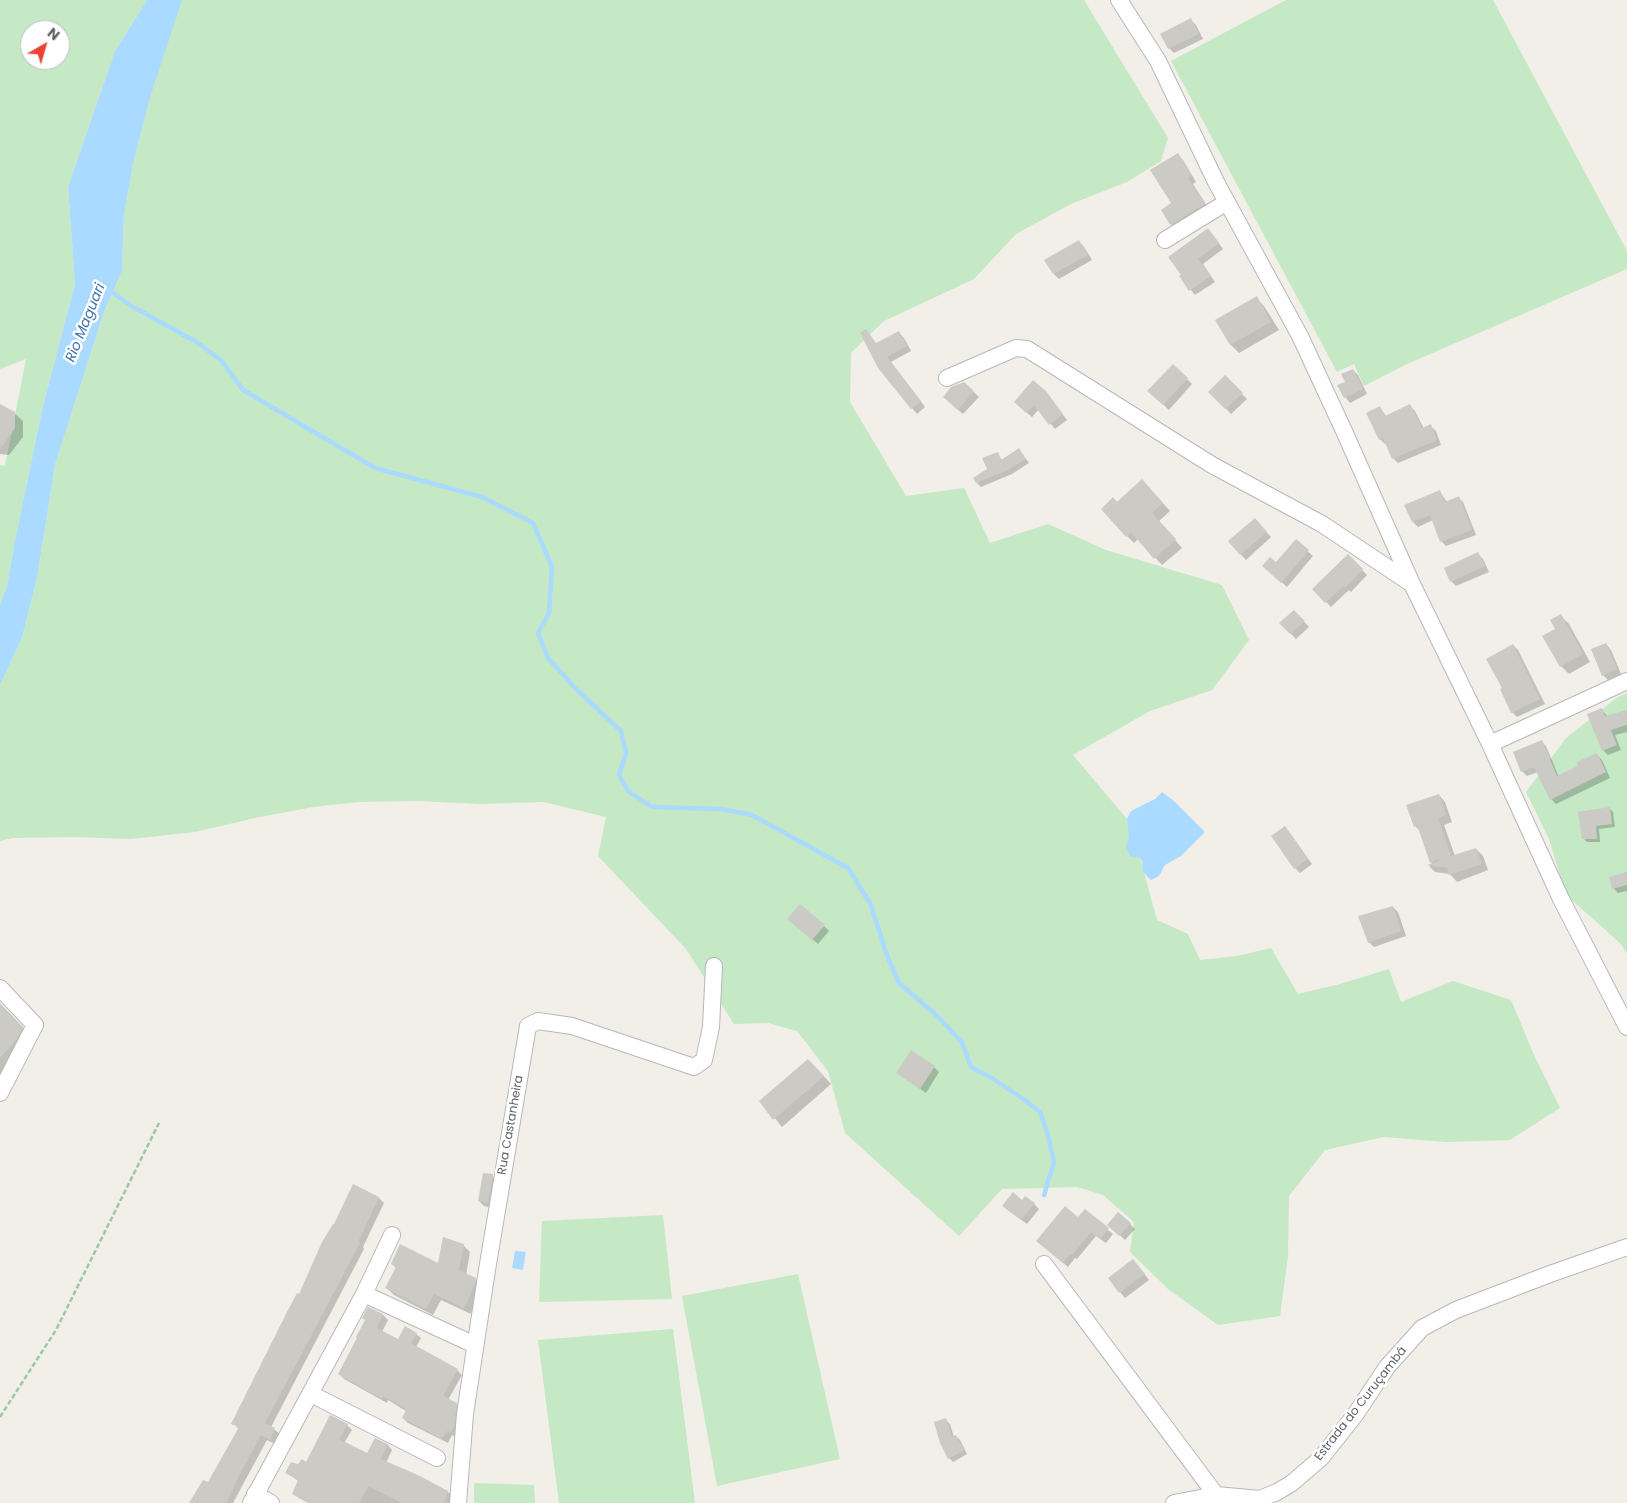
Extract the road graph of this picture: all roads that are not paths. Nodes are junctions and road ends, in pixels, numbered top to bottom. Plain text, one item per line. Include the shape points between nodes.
1 (1119, 0) edge
2 (1227, 202) junction
3 (1165, 240) dead end
4 (948, 378) dead end
5 (1412, 584) junction
6 (1627, 681) edge
7 (1490, 744) junction
8 (714, 966) dead end
9 (0, 988) edge
10 (1627, 1027) edge
11 (0, 1093) edge
12 (392, 1235) dead end
13 (1627, 1247) edge
14 (1044, 1264) dead end
15 (364, 1294) junction
16 (475, 1345) junction
17 (310, 1394) junction
18 (438, 1458) dead end
19 (1216, 1495) junction
20 (252, 1501) edge
21 (1261, 1501) edge
22 (271, 1503) edge
23 (458, 1503) edge
24 (1174, 1503) edge

1 - 2 street via 1158,61
2 - 3 street
2 - 5 street via 1300,336
4 - 5 street via 1016,348 1027,349 1212,465 1322,524
5 - 7 street
6 - 7 street
7 - 10 street via 1561,899
8 - 16 street, Rua Castanheira via 711,1027 704,1060 694,1067 572,1026 538,1021 528,1026
9 - 11 street via 35,1025
12 - 15 street
13 - 21 street, Estrada do Curuçambá via 1456,1310 1422,1328 1387,1367 1321,1458 1292,1483
14 - 19 street
15 - 16 street
15 - 17 street
16 - 23 street, Rua Castanheira via 465,1414
17 - 18 street
17 - 20 street
19 - 21 street, Estrada do Curuçambá
19 - 24 street, Estrada do Curuçambá
20 - 22 street

